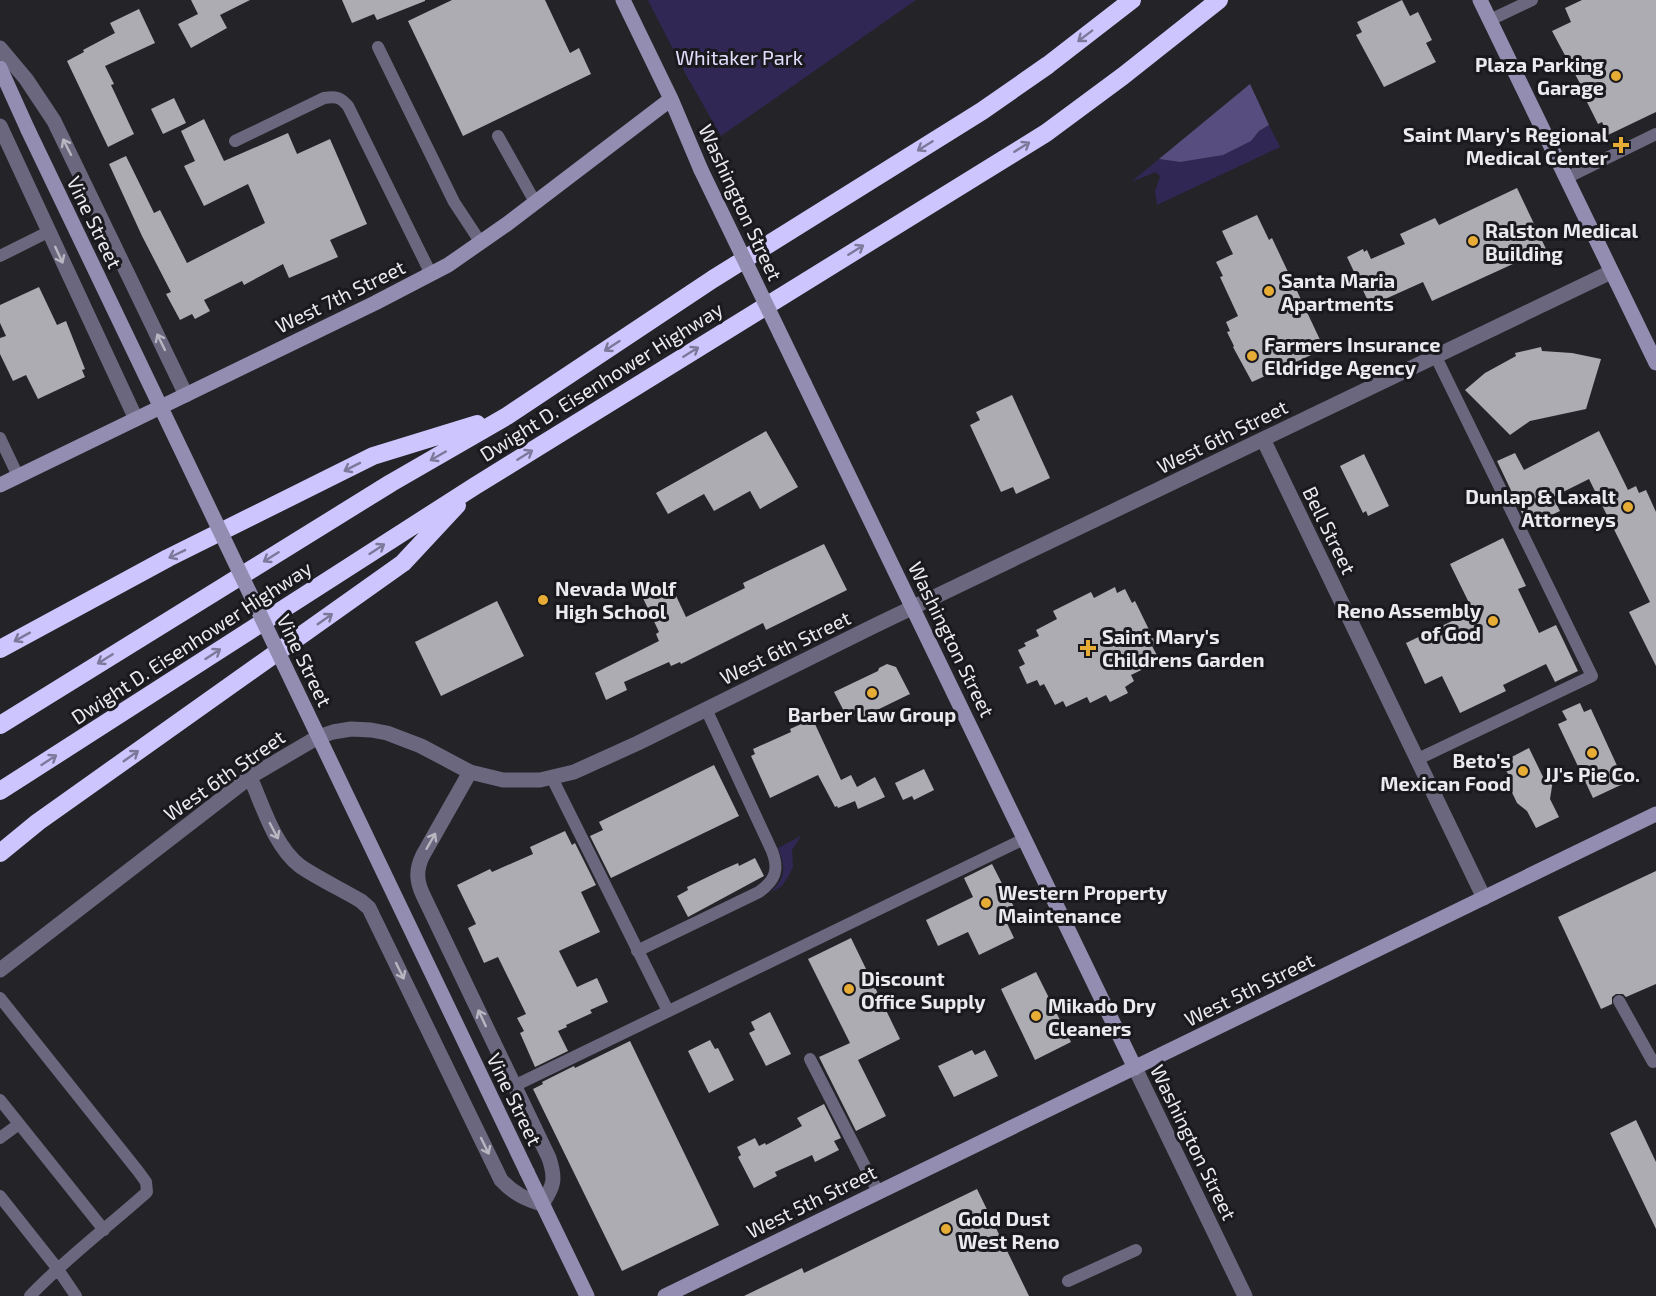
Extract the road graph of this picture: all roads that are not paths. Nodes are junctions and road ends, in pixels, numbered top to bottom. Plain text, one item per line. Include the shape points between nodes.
1 (623, 0) edge
2 (1132, 0) edge
3 (1219, 0) edge
4 (1479, 0) edge
5 (1532, 0) edge
6 (1490, 21) junction
7 (0, 48) edge
8 (378, 48) dead end
9 (0, 68) edge
10 (671, 99) junction
11 (0, 126) edge
12 (1656, 134) edge
13 (498, 136) dead end
14 (235, 141) dead end
15 (1566, 178) junction
16 (535, 202) junction
17 (48, 232) junction
18 (481, 243) junction
19 (0, 256) edge
20 (1611, 272) junction
21 (431, 274) junction
22 (1435, 355) junction
23 (1656, 363) edge
24 (186, 395) junction
25 (507, 416) junction
26 (136, 419) junction
27 (0, 438) edge
28 (1263, 439) junction
29 (18, 476) junction
30 (0, 485) edge
31 (475, 486) junction
32 (913, 608) junction
33 (0, 649) edge
34 (706, 709) junction
35 (0, 725) edge
36 (1416, 760) junction
37 (470, 772) junction
38 (250, 777) junction
39 (552, 778) junction
40 (0, 791) edge
41 (1656, 814) edge
42 (1024, 839) junction
43 (0, 853) edge
44 (1484, 898) junction
45 (637, 951) junction
46 (0, 970) edge
47 (0, 998) edge
48 (1619, 1000) dead end
49 (668, 1011) junction
50 (810, 1059) dead end
51 (1656, 1060) edge
52 (1135, 1068) junction
53 (514, 1086) junction
54 (0, 1100) edge
55 (19, 1124) junction
56 (0, 1138) edge
57 (878, 1192) junction
58 (0, 1196) edge
59 (542, 1204) junction
60 (104, 1230) junction
61 (1136, 1250) dead end
62 (57, 1268) junction
63 (1068, 1281) dead end
64 (30, 1296) edge
65 (75, 1296) edge
66 (587, 1296) edge
67 (665, 1296) edge
68 (1245, 1296) edge

1 - 10 street, Washington Street
2 -> 25 highway, Dwight D. Eisenhower Highway via 982,111 714,279
31 -> 3 highway, Dwight D. Eisenhower Highway via 1046,133
4 - 6 street
5 - 6 lane
6 - 15 street
24 -> 7 street, Vine Street via 54,121
8 - 18 lane via 454,202
9 - 59 street, Vine Street, bridge
10 - 16 street, West 7th Street
10 - 32 street, Washington Street, bridge via 701,170
11 - 17 street
12 - 15 lane
13 - 16 lane
14 - 21 lane via 324,98 342,99
15 - 20 street
16 - 18 street, West 7th Street
17 - 19 lane
17 -> 26 street
18 - 21 street, West 7th Street
20 - 22 street, West 6th Street
20 - 23 street
21 - 24 street, West 7th Street
22 - 28 street, West 6th Street
22 - 36 lane via 1592,676
24 - 26 street, West 7th Street
25 -> 33 highway via 373,456 168,558
25 -> 35 highway, Dwight D. Eisenhower Highway via 391,483
26 - 29 street, West 7th Street
27 - 29 lane
28 - 32 street, West 6th Street
28 - 36 street, Bell Street
29 - 30 street, West 7th Street
40 -> 31 highway, Dwight D. Eisenhower Highway
43 -> 31 highway via 403,563
32 - 34 street, West 6th Street
32 - 42 street, Washington Street
34 - 39 street, West 6th Street via 590,765
34 - 45 lane via 772,851 776,875 759,892
36 - 44 street, Bell Street
37 - 38 street, West 6th Street via 404,739 351,729 318,737
37 - 39 street, West 6th Street via 512,781
53 -> 37 street, Vine Street via 417,876 423,855
38 - 46 street, West 6th Street
38 -> 59 street via 285,850 300,865 369,908 501,1180 511,1191
39 - 45 lane
41 - 44 street, West 5th Street
42 - 49 lane
42 - 52 street, Washington Street
44 - 52 street, West 5th Street
45 - 49 lane
47 - 60 lane via 146,1182 147,1192
48 - 51 lane via 1653,1062
49 - 53 lane
50 - 57 lane
52 - 57 street, West 5th Street
52 - 68 street, Washington Street
53 - 59 street, Vine Street via 554,1173 552,1188
54 - 55 lane
55 - 56 lane
55 - 60 lane
57 - 67 street, West 5th Street
58 - 62 lane
59 - 66 street, Vine Street
60 - 62 lane
61 - 63 lane
62 - 64 lane
62 - 65 lane

